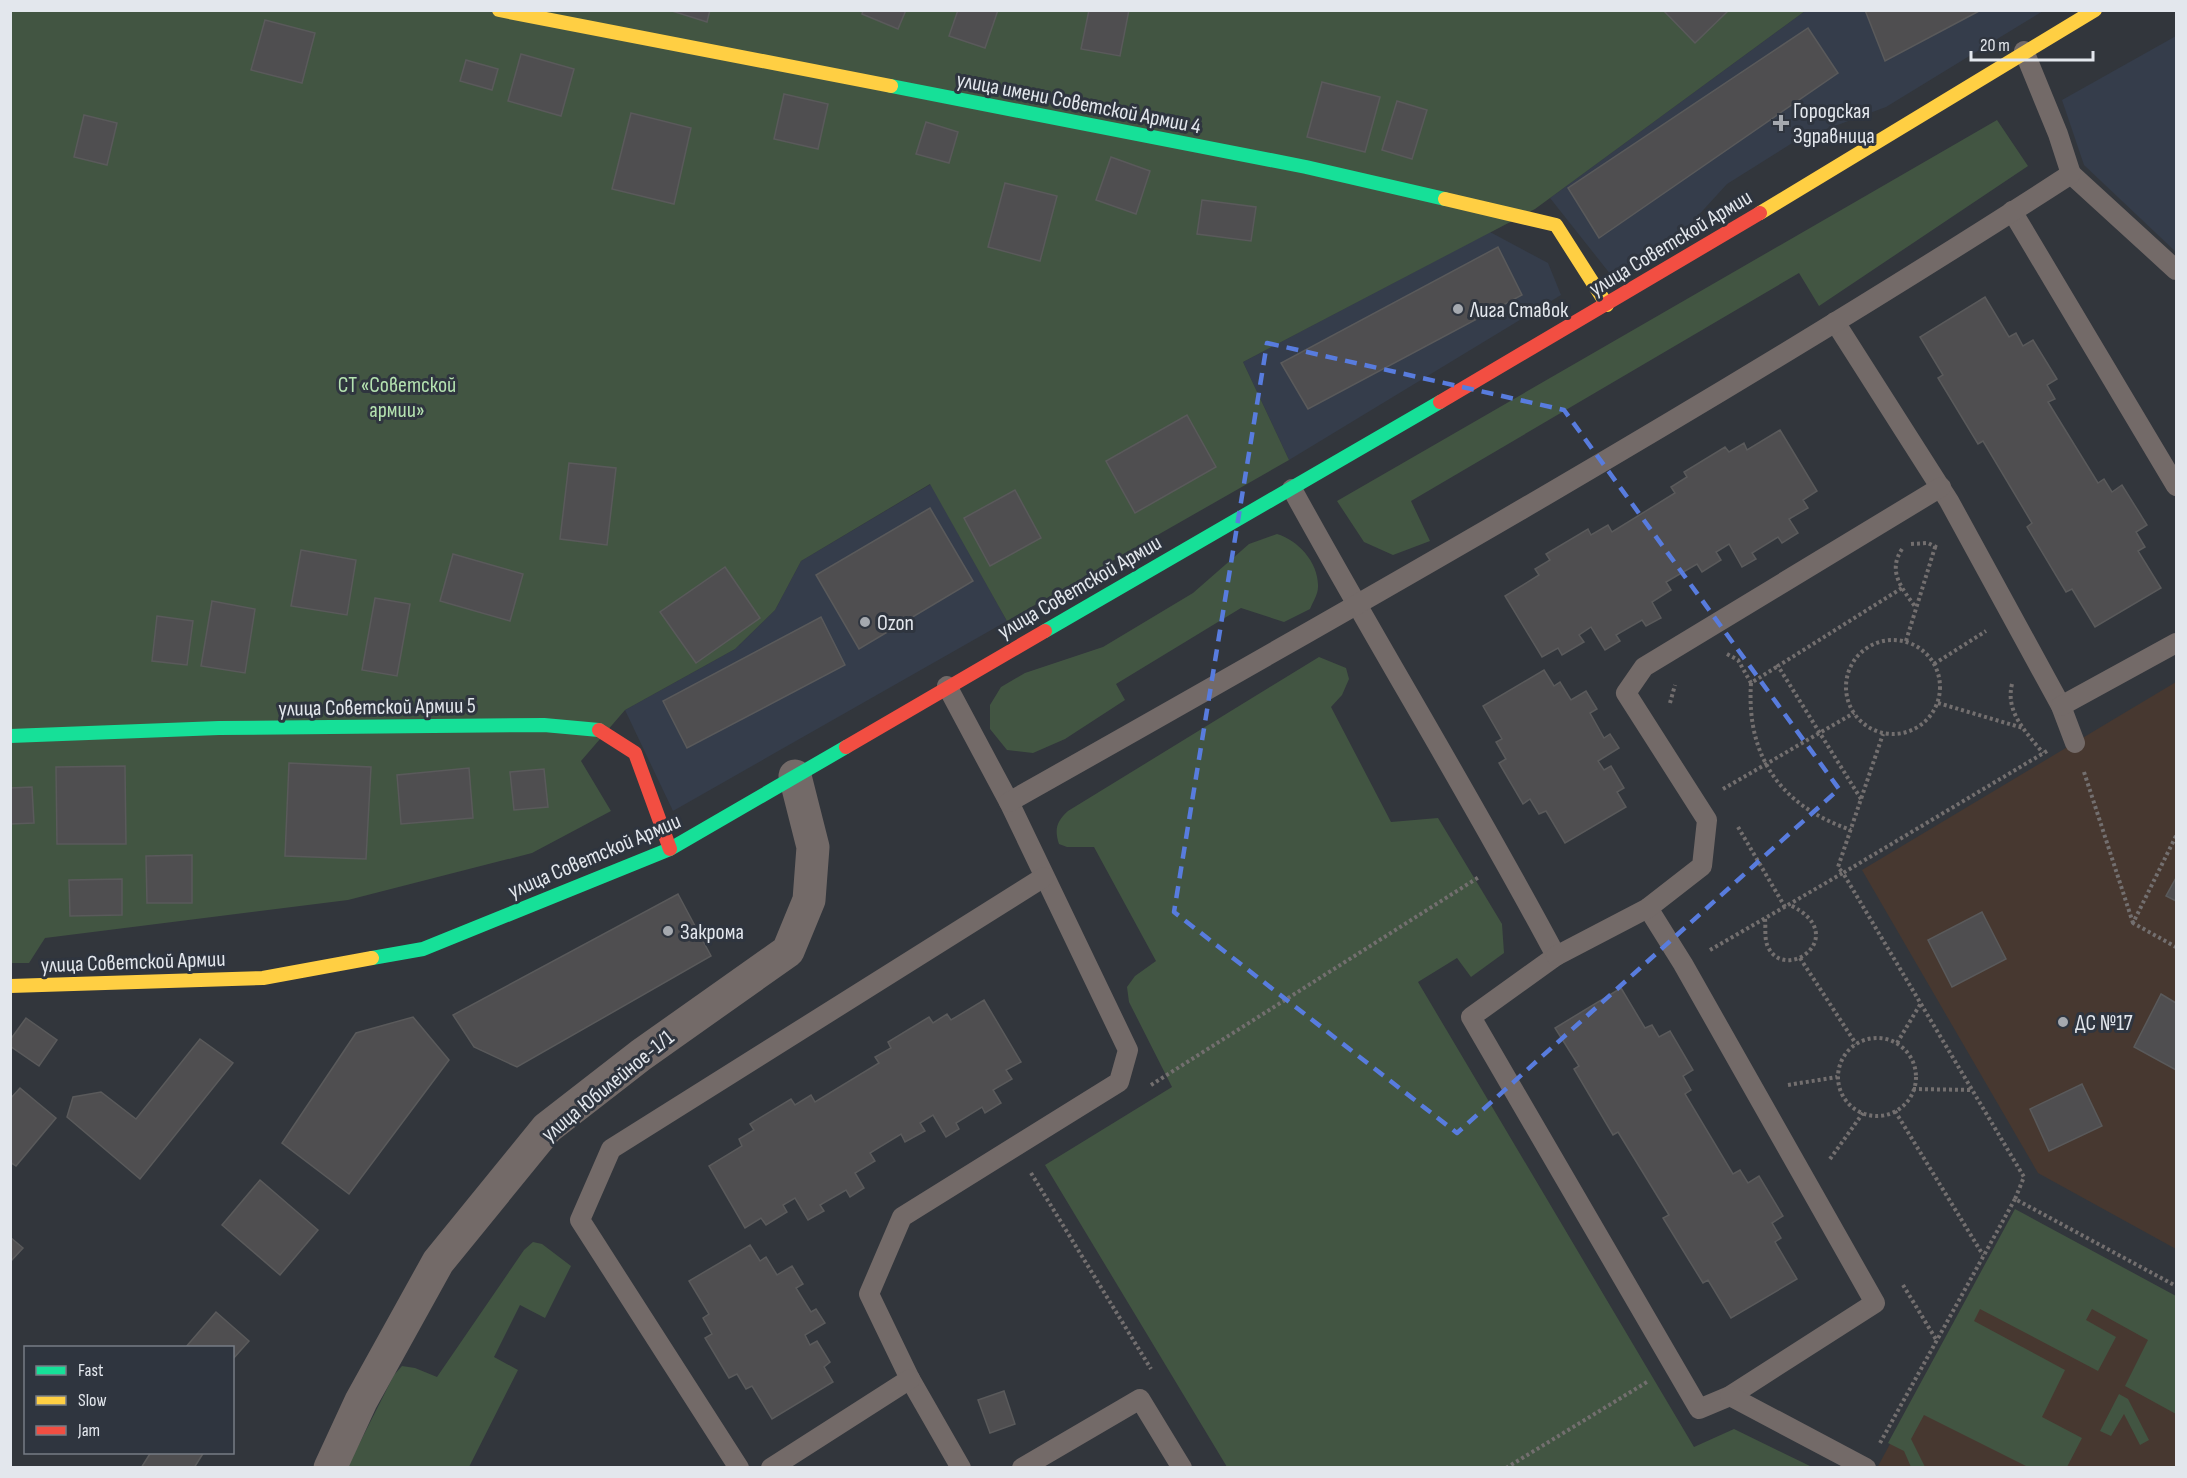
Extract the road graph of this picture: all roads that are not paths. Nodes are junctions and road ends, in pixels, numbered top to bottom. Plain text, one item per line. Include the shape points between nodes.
1 (499, 10) edge
2 (2095, 10) edge
3 (2024, 51) junction
4 (2071, 174) junction
5 (2012, 212) junction
6 (2176, 270) edge
7 (1607, 305) junction
8 (1835, 322) junction
9 (2176, 486) edge
10 (1292, 489) junction
11 (1945, 494) junction
12 (1356, 607) junction
13 (2176, 642) edge
14 (948, 686) junction
15 (2061, 706) junction
16 (10, 736) edge
17 (2073, 740) road end
18 (795, 776) junction
19 (1009, 802) junction
20 (670, 849) junction
21 (1044, 877) junction
22 (1648, 908) junction
23 (1557, 956) junction
24 (10, 986) edge
25 (910, 1379) junction
26 (1730, 1396) junction
27 (330, 1467) edge
28 (739, 1467) edge
29 (771, 1467) edge
30 (961, 1467) edge
31 (1022, 1467) edge
32 (1182, 1467) edge
33 (1866, 1467) edge

1 - 7 street, улица имени Советской Армии 4 via 1306,167 1556,225
2 - 3 street, улица Советской Армии
3 - 4 lane
3 - 7 street, улица Советской Армии
4 - 5 lane
4 - 6 lane
5 - 8 lane
5 - 9 lane
7 - 10 street, улица Советской Армии
8 - 11 lane
8 - 12 lane
10 - 12 lane
10 - 14 street, улица Советской Армии
11 - 15 lane
11 - 22 lane via 1644,667 1626,693 1707,820 1702,866
12 - 19 lane
12 - 23 lane
13 - 15 lane
14 - 18 street, улица Советской Армии
14 - 19 lane
15 - 17 lane
16 - 20 street, улица Советской Армии 5 via 219,728 597,728 635,753
18 - 20 street, улица Советской Армии
18 - 27 street, улица Юбилейное-1/1 via 813,847 808,900 788,951 641,1054 547,1128 438,1262 361,1401
19 - 21 lane
20 - 24 street, улица Советской Армии via 423,950 263,978
21 - 25 lane via 1128,1050 1119,1082 902,1217 869,1294
21 - 28 lane via 611,1149 580,1220
22 - 23 lane
22 - 26 lane via 1875,1303
23 - 26 lane via 1471,1017 1699,1409
25 - 29 lane
25 - 30 lane
26 - 33 lane
31 - 32 lane via 1140,1399

